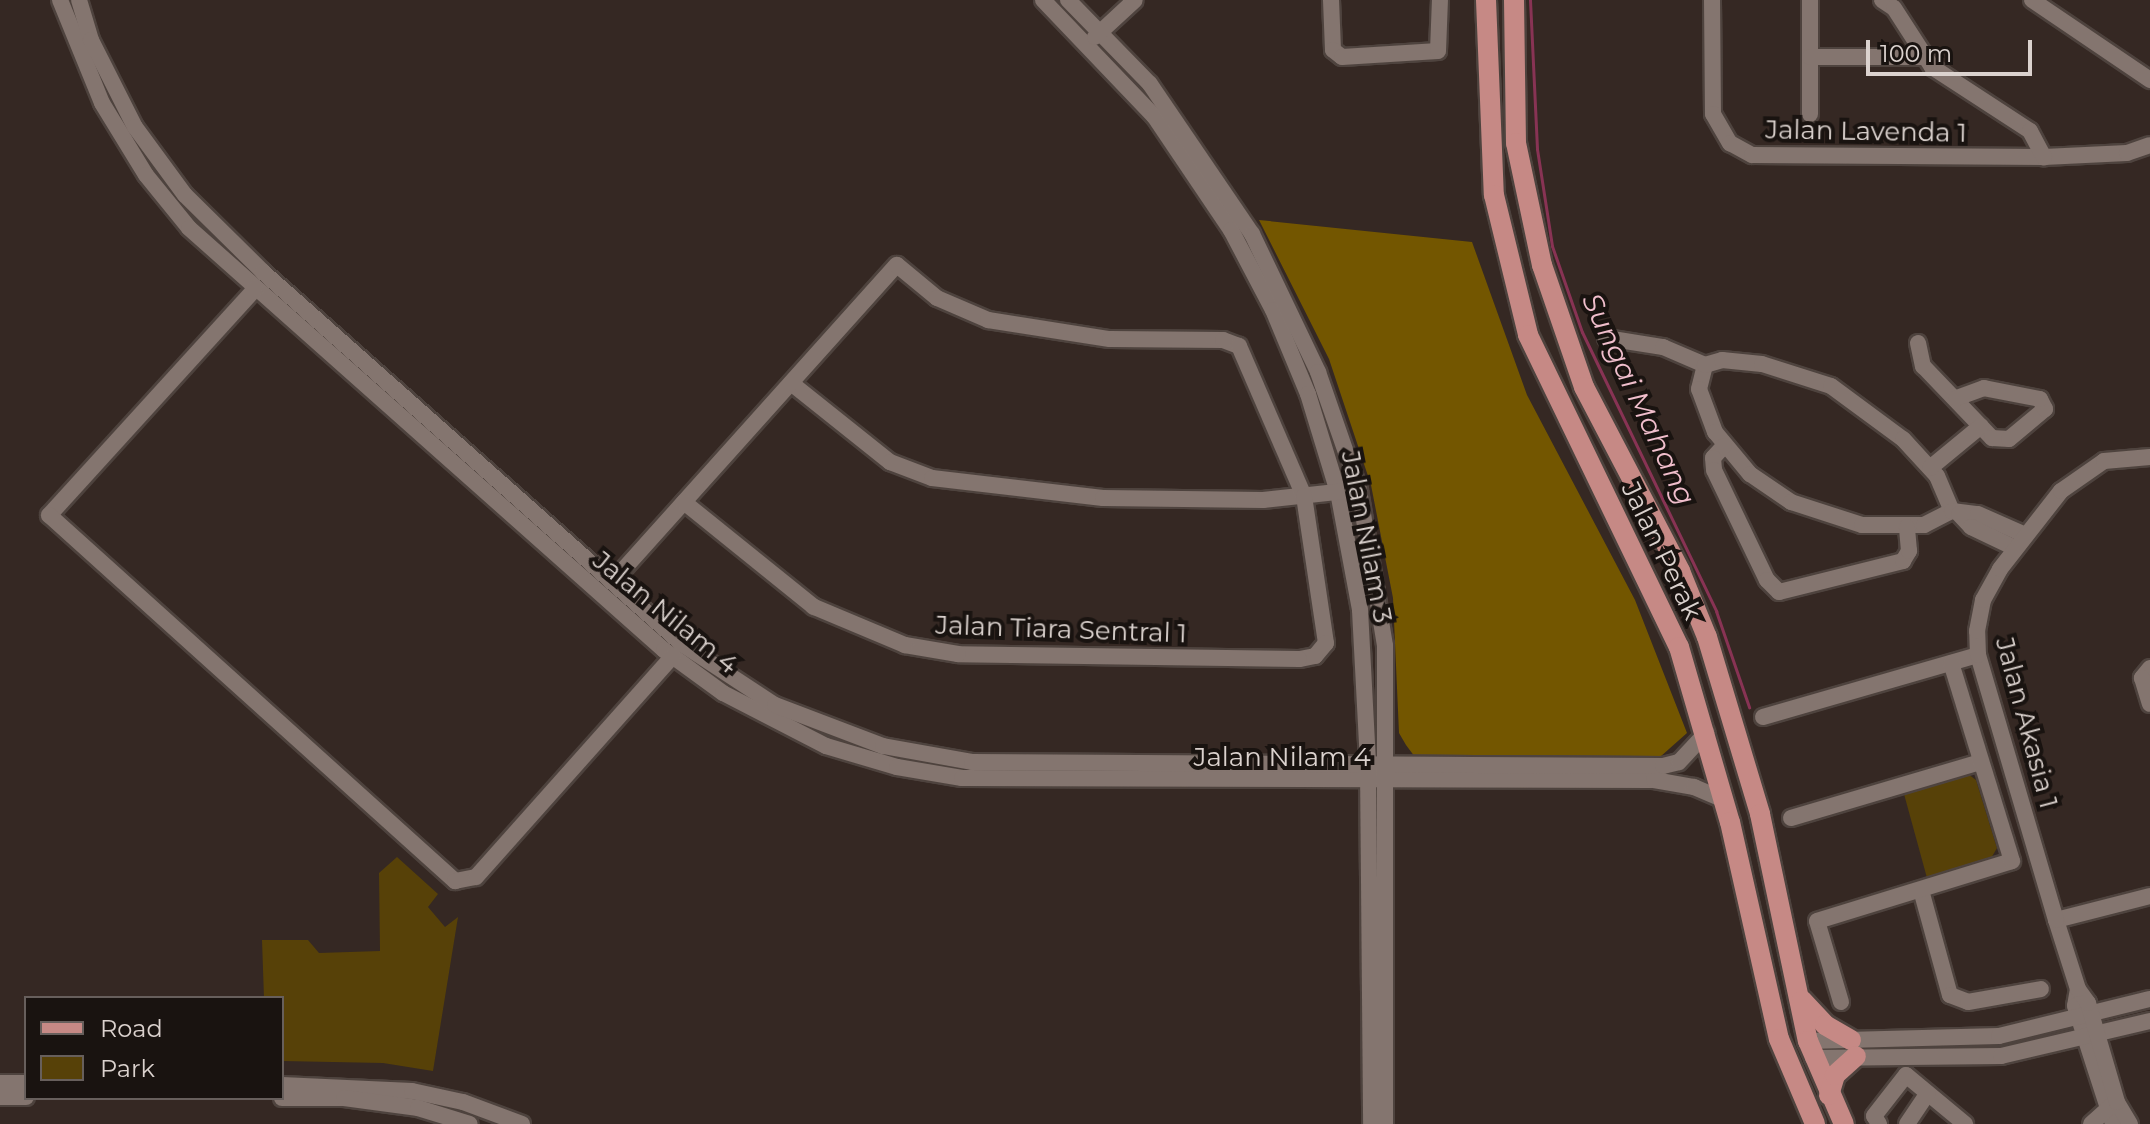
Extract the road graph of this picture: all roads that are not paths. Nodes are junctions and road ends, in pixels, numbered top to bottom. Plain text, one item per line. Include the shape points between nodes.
1 (60, 0) edge
2 (79, 0) edge
3 (1043, 0) edge
4 (1068, 0) edge
5 (1135, 0) edge
6 (1331, 0) edge
7 (1440, 0) edge
8 (1486, 0) edge
9 (1514, 0) edge
10 (1712, 0) edge
11 (1810, 0) edge
12 (1882, 0) edge
13 (2039, 2) edge
14 (1103, 31) junction
15 (1088, 44) junction
16 (1810, 57) junction
17 (1924, 57) junction
18 (2150, 80) edge
19 (1810, 114) dead end
20 (2150, 145) edge
21 (2044, 157) junction
22 (255, 289) junction
23 (1606, 338) dead end
24 (1918, 343) dead end
25 (1705, 365) junction
26 (791, 383) junction
27 (1957, 398) junction
28 (1981, 426) junction
29 (1724, 446) junction
30 (2150, 457) edge
31 (1930, 468) junction
32 (1359, 490) junction
33 (1338, 492) junction
34 (1304, 496) junction
35 (684, 502) junction
36 (1956, 512) junction
37 (2041, 513) junction
38 (2001, 523) junction
39 (1907, 527) junction
40 (1986, 534) junction
41 (2018, 540) junction
42 (2000, 569) junction
43 (613, 581) junction
44 (1978, 655) junction
45 (673, 656) junction
46 (1951, 663) junction
47 (2150, 668) edge
48 (2150, 704) edge
49 (1763, 717) dead end
50 (1706, 733) junction
51 (1980, 762) junction
52 (1376, 774) junction
53 (1724, 800) junction
54 (1791, 818) dead end
55 (1921, 890) junction
56 (2150, 896) edge
57 (2056, 920) junction
58 (1756, 930) junction
59 (2041, 989) dead end
60 (2150, 999) edge
61 (1802, 1000) junction
62 (1841, 1002) dead end
63 (2085, 1016) junction
64 (2150, 1021) edge
65 (2091, 1035) junction
66 (1854, 1048) junction
67 (1808, 1049) junction
68 (0, 1083) edge
69 (24, 1083) edge
70 (284, 1085) edge
71 (1928, 1093) junction
72 (1829, 1095) junction
73 (0, 1097) edge
74 (24, 1097) edge
75 (284, 1098) edge
76 (2111, 1105) junction
77 (470, 1124) edge
78 (522, 1124) edge
79 (1371, 1124) edge
80 (1385, 1124) edge
81 (1815, 1124) edge
82 (1844, 1124) edge
83 (1879, 1124) edge
84 (1907, 1124) edge
85 (1965, 1124) edge
86 (2091, 1124) edge
87 (2113, 1124) edge
88 (2130, 1124) edge

1 - 22 street, Jalan Nilam 4 via 76,48 130,151 189,228
2 - 43 street, Jalan Nilam 4 via 91,40 135,127 185,195 263,272
3 - 15 street, Jalan Nilam 3
4 - 14 street, Jalan Nilam 3
5 - 14 street
6 - 7 street via 1336,55 1438,51
8 - 50 main road, Jalan Perak via 1494,195 1528,335 1568,425 1652,583
9 - 61 main road, Jalan Perak via 1516,143 1542,265 1584,387 1680,571 1707,637 1760,814
10 - 21 street, Jalan Lavenda 1 via 1713,114 1726,137 1743,152 1770,158
11 - 16 street
12 - 17 street via 1894,8
13 - 18 street
14 - 15 street
14 - 32 street, Jalan Nilam 3 via 1203,156 1252,234 1318,372
15 - 33 street, Jalan Nilam 3 via 1154,116 1231,230 1291,352
16 - 17 street
16 - 19 street
17 - 21 street via 2030,131
20 - 21 street, Jalan Lavenda 1 via 2127,153
22 - 45 street, Jalan Nilam 4
22 - 45 street via 49,515 455,881 476,877
23 - 25 street via 1663,347
24 - 27 street via 1923,366
25 - 29 street via 1699,389
25 - 31 street via 1722,360 1762,364 1831,386 1874,414
26 - 34 street via 890,462 932,478 1103,498
26 - 34 street via 897,265 937,298 988,320 1110,339 1223,340 1239,346
26 - 35 street
27 - 28 street
27 - 28 street via 1984,388 2036,398 2045,405 2041,416 2009,439 1995,440
28 - 31 street
29 - 39 street via 1750,474 1811,512 1845,522
29 - 39 street via 1713,458 1714,470 1770,586 1779,592 1903,561 1909,551
30 - 37 street, Jalan Akasia 1 via 2095,465
31 - 36 street
32 - 33 street
32 - 52 street, Jalan Nilam 3 via 1385,646
33 - 34 street
33 - 52 street, Jalan Nilam 3 via 1360,610
34 - 35 street, Jalan Tiara Sentral 1 via 1327,636 1320,654 1299,659 958,654 905,645 814,607
35 - 43 street
36 - 38 street
36 - 39 street
36 - 40 street
37 - 38 street
37 - 41 street, Jalan Akasia 1
38 - 41 street
40 - 41 street
40 - 42 street
41 - 42 street, Jalan Akasia 1
42 - 44 street, Jalan Akasia 1 via 1980,608
43 - 52 street, Jalan Nilam 4 via 682,644 775,705 883,746 972,762
44 - 46 street
44 - 57 street, Jalan Akasia 1
45 - 52 street, Jalan Nilam 4 via 723,693 826,746 919,772 1055,781
46 - 49 street
46 - 51 street
47 - 48 street via 2142,678
50 - 52 street, Jalan Nilam 4 via 1679,762 1663,766
50 - 53 main road, Jalan Perak
51 - 54 street
51 - 55 street via 2012,861
52 - 53 street, Jalan Nilam 4 via 1654,780 1694,787
52 - 79 street, Jalan Nilam 3
52 - 80 street, Jalan Nilam 3
53 - 58 main road, Jalan Perak
55 - 59 street via 1950,995 1968,1002
55 - 62 street via 1817,921
56 - 57 street
57 - 63 street, Jalan Akasia 1
58 - 67 main road via 1770,961 1785,1023
58 - 81 main road, Jalan Perak via 1779,1039
60 - 63 street
61 - 66 main road
61 - 67 main road, Jalan Perak
63 - 65 street, Jalan Akasia 1
63 - 66 street via 1999,1036
64 - 65 street
65 - 66 street via 1990,1057
65 - 76 street, Jalan Akasia 1
66 - 67 street
66 - 72 main road via 1835,1075
67 - 72 main road, Jalan Perak
67 - 81 main road via 1798,1065
68 - 69 street
70 - 78 street via 412,1091 463,1102
71 - 83 street via 1903,1076 1874,1116
71 - 84 street
71 - 85 street
72 - 82 main road, Jalan Perak
73 - 74 street
75 - 77 street via 388,1104
76 - 86 street
76 - 87 street
76 - 88 street

